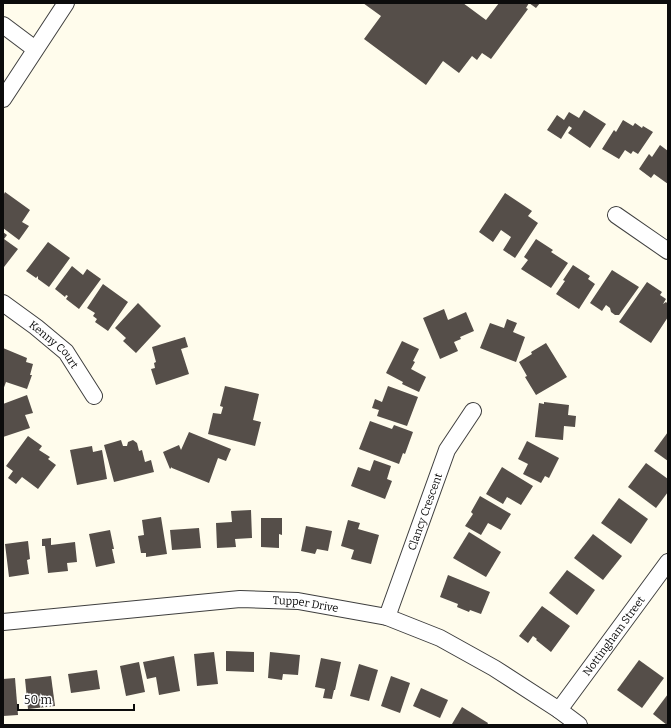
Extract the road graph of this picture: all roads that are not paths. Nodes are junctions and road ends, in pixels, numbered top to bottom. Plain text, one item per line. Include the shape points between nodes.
1 (66, 3) edge
2 (3, 25) edge
3 (35, 49) junction
4 (3, 99) edge
5 (616, 215) dead end
6 (668, 251) edge
7 (3, 303) edge
8 (94, 396) dead end
9 (473, 411) dead end
10 (668, 562) edge
11 (387, 616) junction
12 (3, 622) edge
13 (559, 710) junction
14 (579, 725) edge

1 - 3 street
2 - 3 street
3 - 4 street
5 - 6 street
7 - 8 street, Kenny Court via 66,352
9 - 11 street, Clancy Crescent via 447,450
10 - 13 street, Nottingham Street
11 - 12 street, Tupper Drive via 298,601 240,599
11 - 13 street, Tupper Drive via 440,638 494,668
13 - 14 street, Tupper Drive

